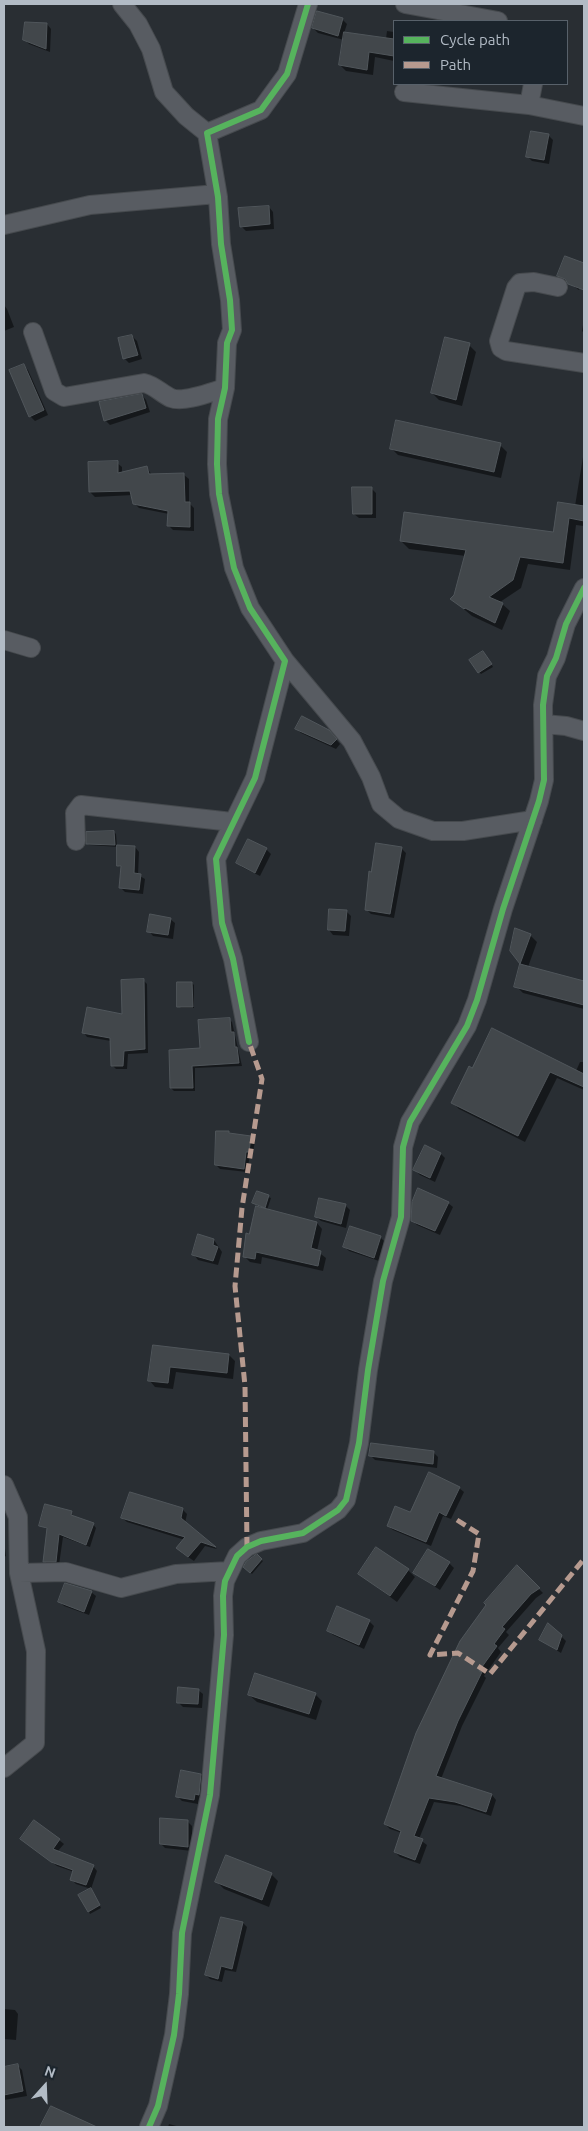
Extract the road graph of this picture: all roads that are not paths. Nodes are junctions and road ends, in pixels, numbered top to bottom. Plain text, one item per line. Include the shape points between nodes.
1 (122, 4) edge
2 (308, 4) edge
3 (405, 4) edge
4 (493, 20) edge
5 (533, 85) edge
6 (404, 92) dead end
7 (529, 105) junction
8 (584, 116) edge
9 (207, 133) junction
10 (217, 194) junction
11 (4, 225) edge
12 (558, 287) dead end
13 (33, 332) dead end
14 (584, 363) edge
15 (225, 388) junction
16 (584, 588) edge
17 (4, 640) edge
18 (31, 648) dead end
19 (285, 661) junction
20 (544, 724) junction
21 (584, 731) edge
22 (533, 820) junction
23 (232, 822) junction
24 (76, 841) dead end
25 (249, 1042) dead end
26 (4, 1485) edge
27 (229, 1571) junction
28 (19, 1573) junction
29 (4, 1768) edge
30 (149, 2127) edge

1 - 9 street via 138,24 151,49 164,92
2 - 9 street via 288,74 261,110
3 - 4 street
5 - 7 street
6 - 7 street
7 - 8 street
9 - 10 street
10 - 11 street via 90,206
10 - 15 street via 232,330
12 - 14 street via 520,283 499,341 501,348
13 - 15 street via 54,392 64,397 151,384 179,400
15 - 19 street via 218,419 217,464 219,494 234,568 250,608
16 - 20 street via 566,624 547,676
17 - 18 street
19 - 22 street via 352,741 382,804 399,819 433,832 463,831
19 - 23 street via 255,778
20 - 21 street
20 - 22 street via 544,780
22 - 27 street via 468,1026 410,1122 403,1147 401,1217 383,1281 359,1443 346,1500 338,1510 303,1533 247,1547 237,1556
23 - 24 street via 81,805 75,813
23 - 25 street via 216,859 222,922 233,958
26 - 28 street via 18,1518
27 - 28 street via 176,1574 121,1588 66,1572
27 - 30 street via 223,1596 224,1635 210,1795 182,1933 174,2035 158,2106
28 - 29 street via 36,1651 35,1743

